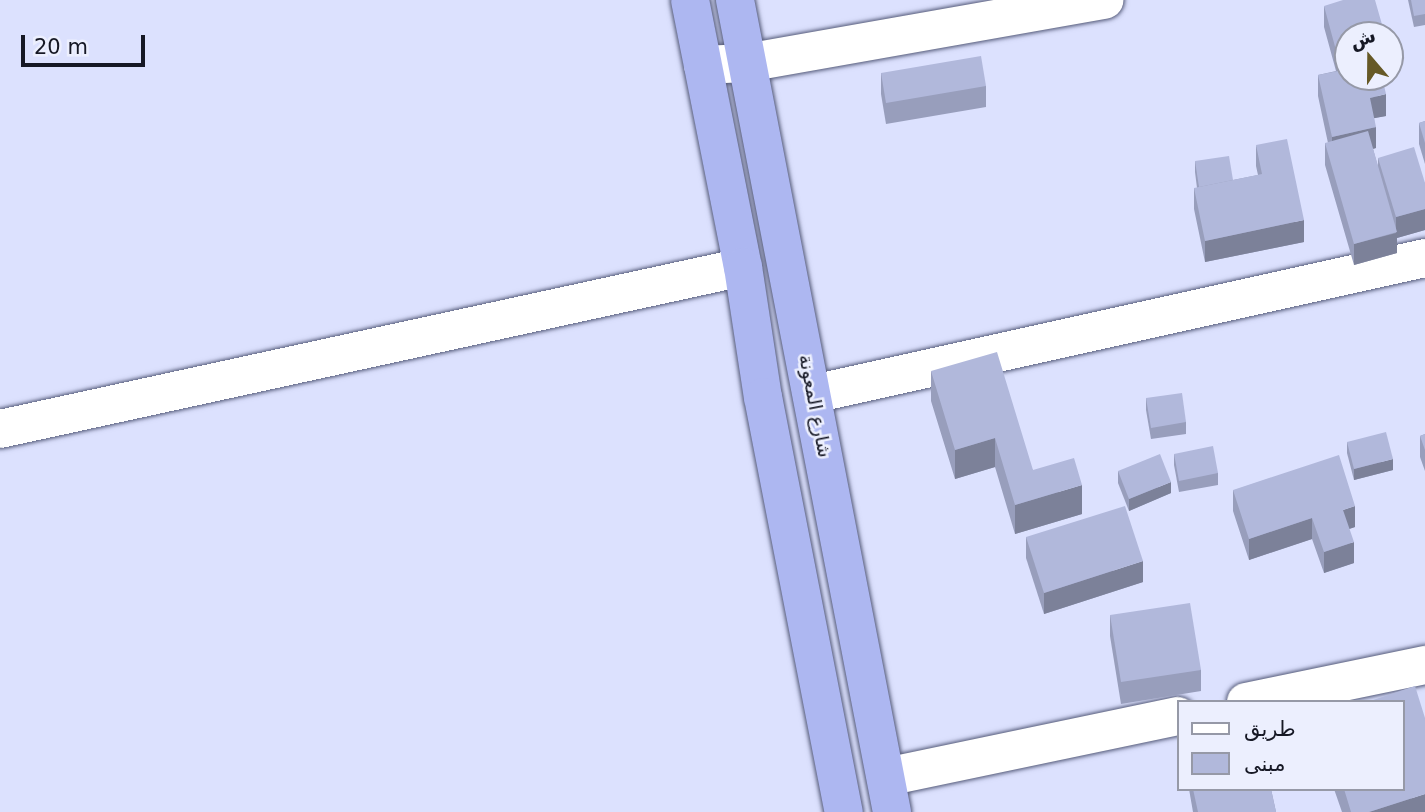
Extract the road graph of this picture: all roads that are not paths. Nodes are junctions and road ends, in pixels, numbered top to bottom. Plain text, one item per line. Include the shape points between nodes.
1 (690, 0) edge
2 (735, 0) edge
3 (1105, 0) edge
4 (747, 63) junction
5 (704, 65) junction
6 (1425, 258) edge
7 (743, 267) junction
8 (813, 394) junction
9 (0, 429) edge
10 (1425, 665) edge
11 (1257, 700) edge
12 (1176, 717) edge
13 (889, 794) edge
14 (844, 812) edge

1 - 5 highway
2 - 4 highway, شارع المعونة
3 - 4 street
4 - 5 street
4 - 8 highway, شارع المعونة
5 - 7 highway
6 - 8 street
7 - 9 street
7 - 14 highway via 763,397
8 - 13 highway, شارع المعونة
10 - 11 street
12 - 13 street

